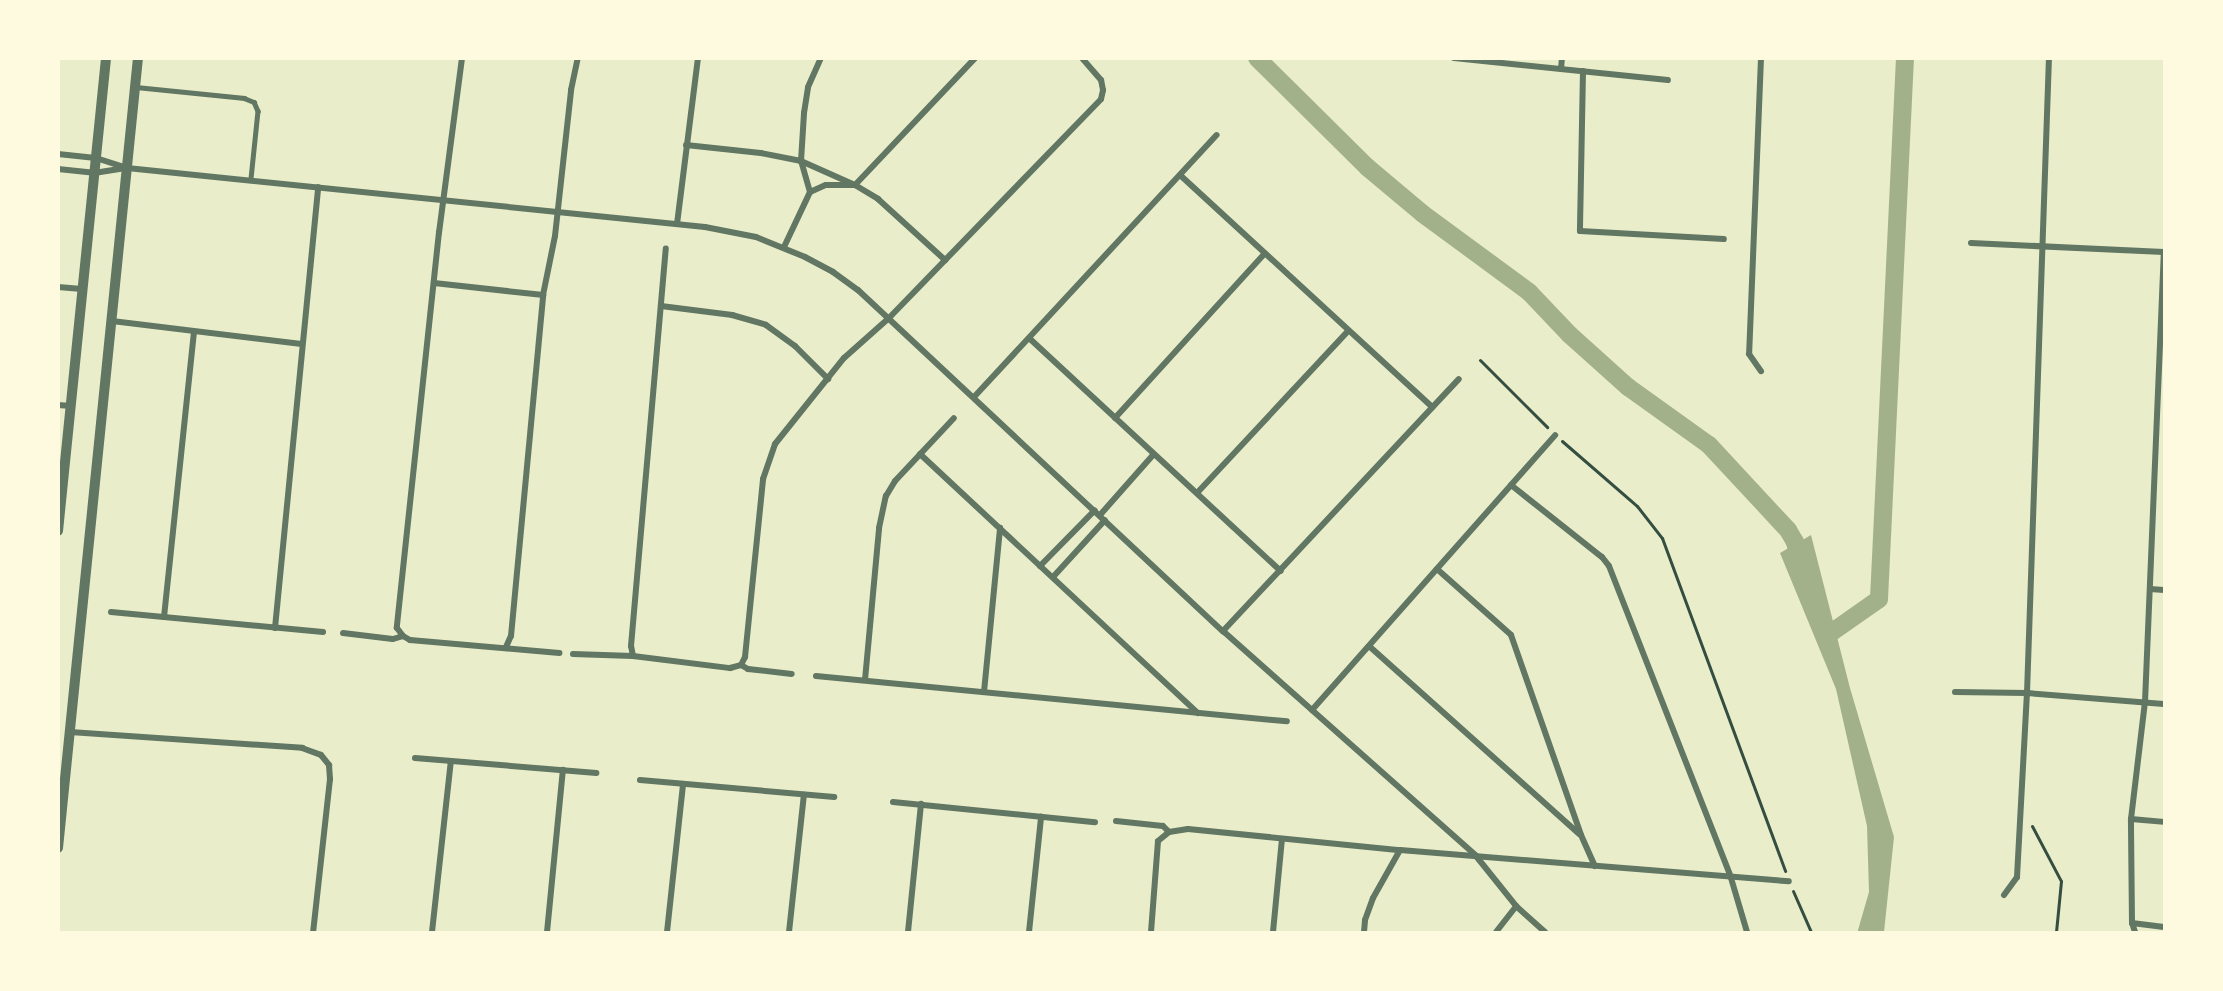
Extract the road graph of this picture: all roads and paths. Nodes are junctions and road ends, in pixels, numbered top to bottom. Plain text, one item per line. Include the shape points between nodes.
1 (106, 58) edge
2 (138, 58) edge
3 (462, 58) edge
4 (578, 58) edge
5 (698, 58) edge
6 (821, 58) edge
7 (975, 58) edge
8 (1082, 58) edge
9 (1454, 58) edge
10 (1537, 58) edge
11 (1562, 58) edge
12 (1761, 58) edge
13 (2049, 58) edge
14 (1536, 67) junction
15 (1561, 69) junction
16 (1583, 71) junction
17 (1668, 80) dead end
18 (136, 87) junction
19 (1217, 135) dead end
20 (686, 145) junction
21 (58, 154) edge
22 (96, 158) junction
23 (801, 161) junction
24 (127, 168) junction
25 (58, 169) edge
26 (94, 173) junction
27 (1180, 175) junction
28 (251, 179) junction
29 (855, 185) junction
30 (318, 187) junction
31 (810, 192) junction
32 (444, 201) junction
33 (557, 213) junction
34 (677, 224) junction
35 (1724, 239) dead end
36 (1971, 243) dead end
37 (2044, 245) junction
38 (784, 247) junction
39 (666, 249) dead end
40 (2164, 252) edge
41 (1264, 254) junction
42 (945, 260) junction
43 (434, 283) junction
44 (58, 287) edge
45 (82, 289) junction
46 (543, 295) junction
47 (661, 306) junction
48 (888, 318) junction
49 (112, 321) junction
50 (1348, 331) junction
51 (194, 333) junction
52 (1029, 338) junction
53 (302, 344) junction
54 (1480, 360) dead end
55 (2162, 364) edge
56 (1761, 371) dead end
57 (828, 379) junction
58 (1458, 379) dead end
59 (974, 397) junction
60 (58, 405) edge
61 (71, 406) junction
62 (1431, 407) junction
63 (954, 418) dead end
64 (1115, 418) junction
65 (1555, 435) junction
66 (920, 454) junction
67 (1154, 454) junction
68 (1511, 485) junction
69 (1197, 493) junction
70 (1095, 510) junction
71 (1103, 518) junction
72 (59, 524) edge
73 (1000, 528) junction
74 (58, 531) edge
75 (1040, 566) junction
76 (1437, 569) junction
77 (1281, 571) junction
78 (1053, 578) junction
79 (2150, 589) junction
80 (2164, 590) edge
81 (111, 612) dead end
82 (164, 616) junction
83 (275, 628) junction
84 (1223, 631) junction
85 (323, 632) dead end
86 (343, 633) dead end
87 (403, 636) junction
88 (1369, 646) junction
89 (506, 647) junction
90 (559, 653) dead end
91 (573, 654) dead end
92 (633, 656) junction
93 (741, 665) junction
94 (792, 674) dead end
95 (816, 676) dead end
96 (865, 680) junction
97 (984, 692) junction
98 (1955, 692) dead end
99 (2027, 693) junction
100 (2145, 702) junction
101 (2164, 704) edge
102 (1312, 710) junction
103 (1198, 713) junction
104 (1287, 721) dead end
105 (70, 732) junction
106 (415, 758) dead end
107 (451, 760) junction
108 (563, 770) junction
109 (596, 773) dead end
110 (640, 780) dead end
111 (683, 784) junction
112 (804, 795) junction
113 (834, 797) dead end
114 (893, 802) dead end
115 (921, 804) junction
116 (2020, 807) junction
117 (1041, 817) junction
118 (2131, 819) junction
119 (1116, 820) dead end
120 (1095, 822) dead end
121 (2164, 822) edge
122 (1169, 832) junction
123 (1581, 835) junction
124 (1282, 839) junction
125 (58, 848) edge
126 (1400, 850) junction
127 (1476, 856) junction
128 (1595, 866) junction
129 (1731, 878) junction
130 (1789, 881) junction
131 (2004, 895) dead end
132 (1516, 906) junction
133 (2132, 923) junction
134 (2164, 927) edge
135 (313, 933) edge
136 (432, 933) edge
137 (547, 933) edge
138 (667, 933) edge
139 (789, 933) edge
140 (908, 933) edge
141 (1029, 933) edge
142 (1151, 933) edge
143 (1273, 933) edge
144 (1364, 933) edge
145 (1496, 933) edge
146 (1545, 933) edge
147 (1747, 933) edge
148 (1811, 933) edge
149 (2056, 933) edge
150 (2128, 933) edge
151 (2135, 933) edge

1 - 22 street
2 - 18 street
3 - 32 street
4 - 33 street
5 - 20 street
6 - 23 street via 808,87
7 - 29 street
8 - 42 street via 1101,80 1101,99
9 - 14 street
10 - 14 street
11 - 15 street
12 - 56 street via 1749,354
13 - 37 street
14 - 15 street
15 - 16 street
16 - 17 street
16 - 35 street via 1580,231
18 - 24 street
18 - 28 lane via 254,102 258,111
19 - 27 street
20 - 23 street
20 - 34 street
21 - 22 street
22 - 24 street
22 - 26 street
23 - 29 street
23 - 31 street
24 - 26 street
24 - 28 street
24 - 49 street
25 - 26 street
26 - 45 street
27 - 41 street
27 - 52 street
28 - 30 street
29 - 31 street via 826,185
29 - 42 street via 878,199
30 - 32 street
30 - 53 street
31 - 38 street
32 - 33 street
32 - 43 street
33 - 34 street
33 - 46 street
34 - 38 street via 731,231
36 - 37 street
37 - 40 street
37 - 99 street
38 - 48 street via 833,272
39 - 47 street
40 - 55 street
41 - 50 street
41 - 64 street
42 - 48 street
43 - 46 street
43 - 87 street via 397,628
44 - 45 street
45 - 61 street
46 - 89 street via 511,636
47 - 57 street via 732,315 766,325 795,346
47 - 92 street
48 - 57 street via 844,358
48 - 59 street
49 - 51 street
49 - 105 street
50 - 62 street
50 - 69 street
51 - 53 street
51 - 82 street
52 - 59 street
52 - 64 street
53 - 83 street
54 - 65 path
55 - 79 street
57 - 93 street via 775,444 766,465
58 - 62 street
59 - 70 street
60 - 61 street
61 - 72 street
62 - 77 street
63 - 66 street
64 - 67 street
65 - 68 street
65 - 130 path via 1637,506 1662,538
66 - 73 street
66 - 96 street via 886,496 879,528
67 - 69 street
67 - 71 street
68 - 76 street
68 - 129 street via 1609,566
69 - 77 street
70 - 71 street
70 - 75 street
71 - 78 street
71 - 84 street
72 - 74 street
73 - 75 street
73 - 97 street
75 - 78 street
76 - 88 street
76 - 123 street via 1511,635
77 - 84 street
78 - 103 street
79 - 80 street
79 - 100 street
81 - 82 street
82 - 83 street
83 - 85 street
84 - 102 street
86 - 87 street via 393,639
87 - 89 street via 410,640
88 - 102 street
88 - 123 street
89 - 90 street
91 - 92 street
92 - 93 street via 730,668
93 - 94 street
95 - 96 street
96 - 97 street
97 - 103 street
98 - 99 street
99 - 100 street
99 - 116 street
100 - 101 street
100 - 118 street
102 - 127 street
103 - 104 street
105 - 125 street
105 - 135 street via 302,748 316,751 326,759 330,779
106 - 107 street
107 - 108 street
107 - 136 street
108 - 109 street
108 - 137 street
110 - 111 street
111 - 112 street
111 - 138 street
112 - 113 street
112 - 139 street
114 - 115 street
115 - 117 street
115 - 140 street
116 - 131 street via 2017,877
116 - 149 path via 2061,881
117 - 120 street
117 - 141 street
118 - 121 street
118 - 133 street
119 - 122 street via 1163,826
122 - 124 street via 1188,830
122 - 142 street via 1158,841
123 - 128 street
124 - 126 street
124 - 143 street
126 - 127 street
126 - 144 street via 1374,898
127 - 128 street
127 - 132 street
128 - 129 street
129 - 130 street
129 - 147 street
130 - 148 path
132 - 145 street
132 - 146 street
133 - 134 street
133 - 150 street
133 - 151 street

